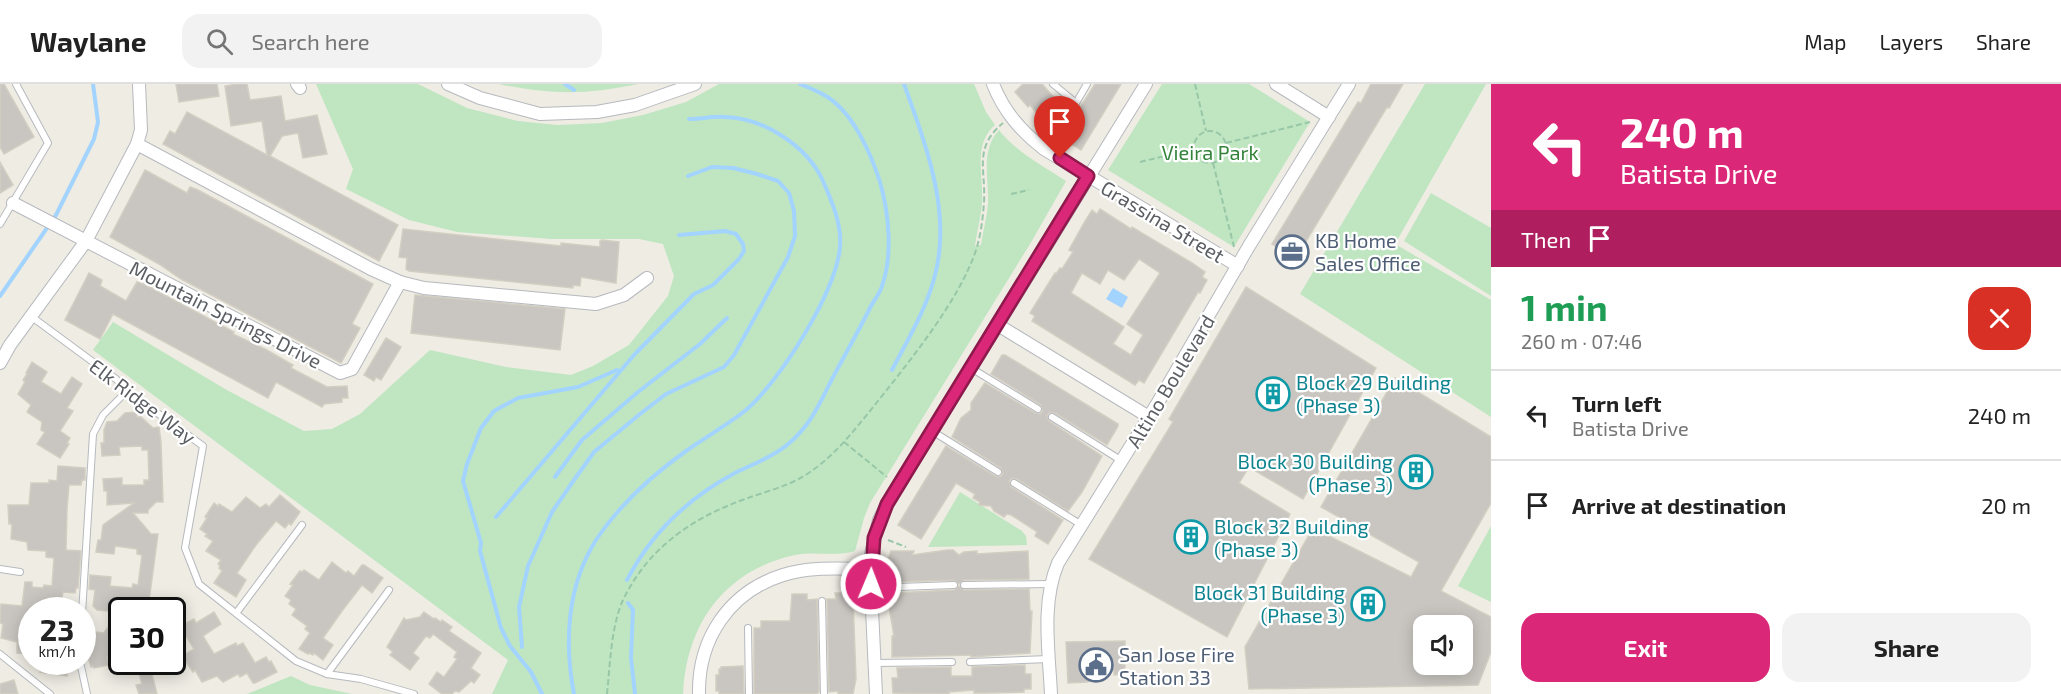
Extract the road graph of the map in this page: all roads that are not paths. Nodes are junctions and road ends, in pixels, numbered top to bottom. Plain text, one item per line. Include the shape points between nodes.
1 (16, 84) edge
2 (139, 84) edge
3 (448, 84) edge
4 (694, 84) edge
5 (993, 84) edge
6 (1053, 84) edge
7 (1087, 84) edge
8 (1146, 84) edge
9 (1276, 84) edge
10 (1349, 84) edge
11 (1076, 103) junction
12 (1329, 117) junction
13 (137, 144) junction
14 (1044, 149) junction
15 (1088, 176) junction
16 (14, 203) junction
17 (0, 224) edge
18 (86, 241) junction
19 (1238, 266) junction
20 (648, 278) dead end
21 (400, 282) junction
22 (32, 316) junction
23 (998, 325) junction
24 (0, 363) edge
25 (970, 367) junction
26 (128, 391) junction
27 (1038, 409) dead end
28 (1052, 417) dead end
29 (1149, 417) junction
30 (932, 431) junction
31 (1122, 460) junction
32 (998, 472) dead end
33 (1014, 483) dead end
34 (1080, 524) junction
35 (302, 525) dead end
36 (0, 569) edge
37 (871, 569) junction
38 (20, 572) dead end
39 (1050, 584) junction
40 (954, 585) dead end
41 (964, 585) dead end
42 (871, 588) junction
43 (388, 590) dead end
44 (83, 597) edge
45 (822, 601) dead end
46 (237, 612) junction
47 (748, 628) dead end
48 (0, 654) edge
49 (1049, 659) junction
50 (952, 662) dead end
51 (970, 662) dead end
52 (874, 663) junction
53 (327, 674) junction
54 (83, 675) edge
55 (50, 694) edge
56 (87, 694) edge
57 (414, 694) edge
58 (699, 694) edge
59 (749, 694) edge
60 (824, 694) edge
61 (876, 694) edge
62 (1051, 694) edge

1 - 16 lane via 48,143
2 - 13 street via 141,130
3 - 4 street via 480,98 540,114 635,105
5 - 14 street, Grassina Street via 1010,117
6 - 11 lane
7 - 11 lane
8 - 15 street
9 - 12 street
10 - 12 street, Altino Boulevard
11 - 14 lane
12 - 19 street, Altino Boulevard
13 - 18 street
13 - 21 street
14 - 15 street, Grassina Street
15 - 19 street, Grassina Street
15 - 23 street
16 - 17 lane
16 - 18 street, Mountain Springs Drive
18 - 21 street, Mountain Springs Drive via 340,373 352,369
18 - 22 street
19 - 29 street, Altino Boulevard
20 - 21 street via 624,295 596,304 424,288
22 - 24 street
22 - 26 lane, Elk Ridge Way
23 - 25 street
23 - 29 street
25 - 27 lane
25 - 30 street
26 - 44 lane via 103,414 93,434
26 - 46 lane, Elk Ridge Way via 203,446 185,548 199,584
28 - 31 lane
29 - 31 street, Altino Boulevard
30 - 32 lane
30 - 37 street via 879,520
31 - 34 street, Altino Boulevard
33 - 34 lane
34 - 39 street, Altino Boulevard
35 - 46 lane
36 - 38 lane
37 - 42 street
37 - 58 street via 796,572 745,594 705,646
39 - 41 lane
39 - 49 street, Altino Boulevard
40 - 42 lane
42 - 52 street
43 - 53 lane
45 - 60 lane
46 - 53 lane, Elk Ridge Way via 296,661
47 - 59 lane
48 - 55 lane
49 - 51 lane
49 - 62 street, Altino Boulevard
50 - 52 lane
52 - 61 street
53 - 57 lane, Elk Ridge Way
54 - 56 lane

